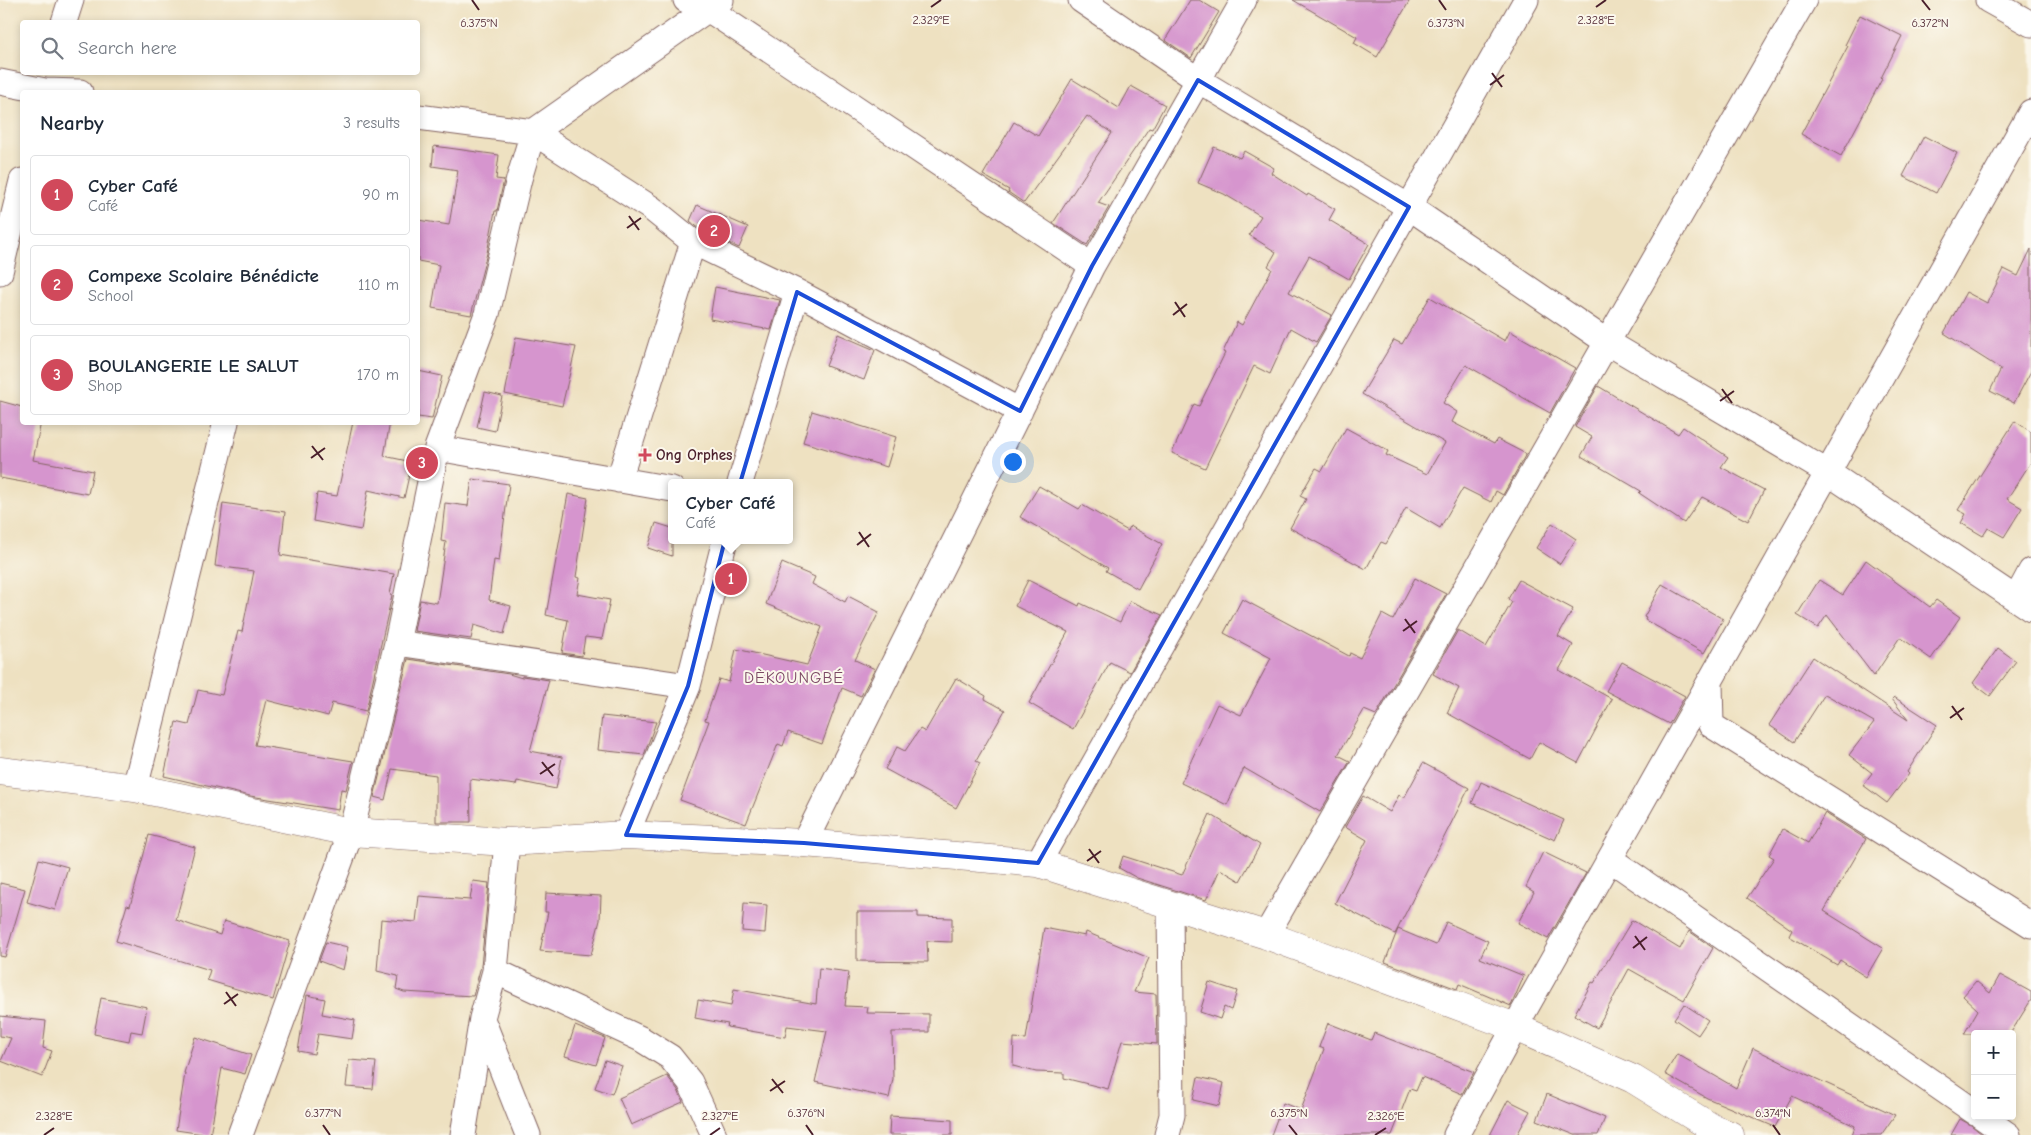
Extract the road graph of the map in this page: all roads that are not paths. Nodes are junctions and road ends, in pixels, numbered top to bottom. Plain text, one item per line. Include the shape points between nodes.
1 (71, 0) edge
2 (1081, 0) edge
3 (1244, 0) edge
4 (1526, 0) edge
5 (1804, 0) edge
6 (1988, 0) edge
7 (705, 3) edge
8 (65, 20) edge
9 (2031, 24) edge
10 (1198, 80) junction
11 (0, 82) edge
12 (47, 85) edge
13 (71, 90) edge
14 (2031, 112) edge
15 (420, 118) edge
16 (533, 132) junction
17 (20, 189) edge
18 (1409, 207) junction
19 (693, 242) junction
20 (1092, 266) junction
21 (0, 272) edge
22 (797, 292) junction
23 (1607, 342) junction
24 (1020, 411) junction
25 (225, 425) edge
26 (436, 448) junction
27 (1828, 472) junction
28 (741, 479) edge
29 (619, 480) junction
30 (668, 488) edge
31 (724, 544) edge
32 (2031, 571) edge
33 (2023, 604) edge
34 (397, 643) junction
35 (1710, 681) junction
36 (688, 686) junction
37 (0, 771) edge
38 (135, 788) junction
39 (351, 832) junction
40 (626, 835) junction
41 (507, 842) junction
42 (804, 843) junction
43 (1610, 859) junction
44 (1038, 863) junction
45 (1170, 905) junction
46 (2031, 925) edge
47 (1266, 935) junction
48 (495, 971) junction
49 (482, 1018) junction
50 (1515, 1027) junction
51 (1971, 1109) edge
52 (1987, 1120) edge
53 (1718, 1133) edge
54 (240, 1135) edge
55 (463, 1135) edge
56 (528, 1135) edge
57 (714, 1135) edge
58 (1167, 1135) edge
59 (1456, 1135) edge
60 (2008, 1135) edge

1 - 8 street
2 - 10 street
3 - 10 street
4 - 18 street
5 - 23 street
6 - 9 street
7 - 16 street
7 - 20 street
10 - 18 street
10 - 20 street
11 - 12 street
12 - 13 street
14 - 27 street
15 - 16 street
16 - 19 street via 651,208
16 - 26 street via 518,179 487,314
17 - 21 street
18 - 23 street
18 - 44 street
19 - 22 street
19 - 29 street
20 - 24 street
22 - 24 street
22 - 28 street
23 - 27 street
23 - 47 street
24 - 42 street
25 - 38 street
26 - 29 street
26 - 34 street
27 - 33 street
27 - 35 street
29 - 30 street
31 - 36 street
32 - 33 street
34 - 36 street
34 - 39 street
35 - 43 street
35 - 46 street via 1711,725
36 - 40 street
37 - 38 street
38 - 39 street
39 - 41 street
39 - 54 street
40 - 41 street
40 - 42 street
41 - 48 street
42 - 44 street
43 - 50 street
43 - 51 street
44 - 45 street
45 - 47 street
45 - 58 street via 1172,1115
47 - 50 street
48 - 49 street
48 - 57 street via 641,1039 670,1057 690,1082
49 - 55 street
49 - 56 street
50 - 53 street via 1633,1079
50 - 59 street
52 - 60 street

